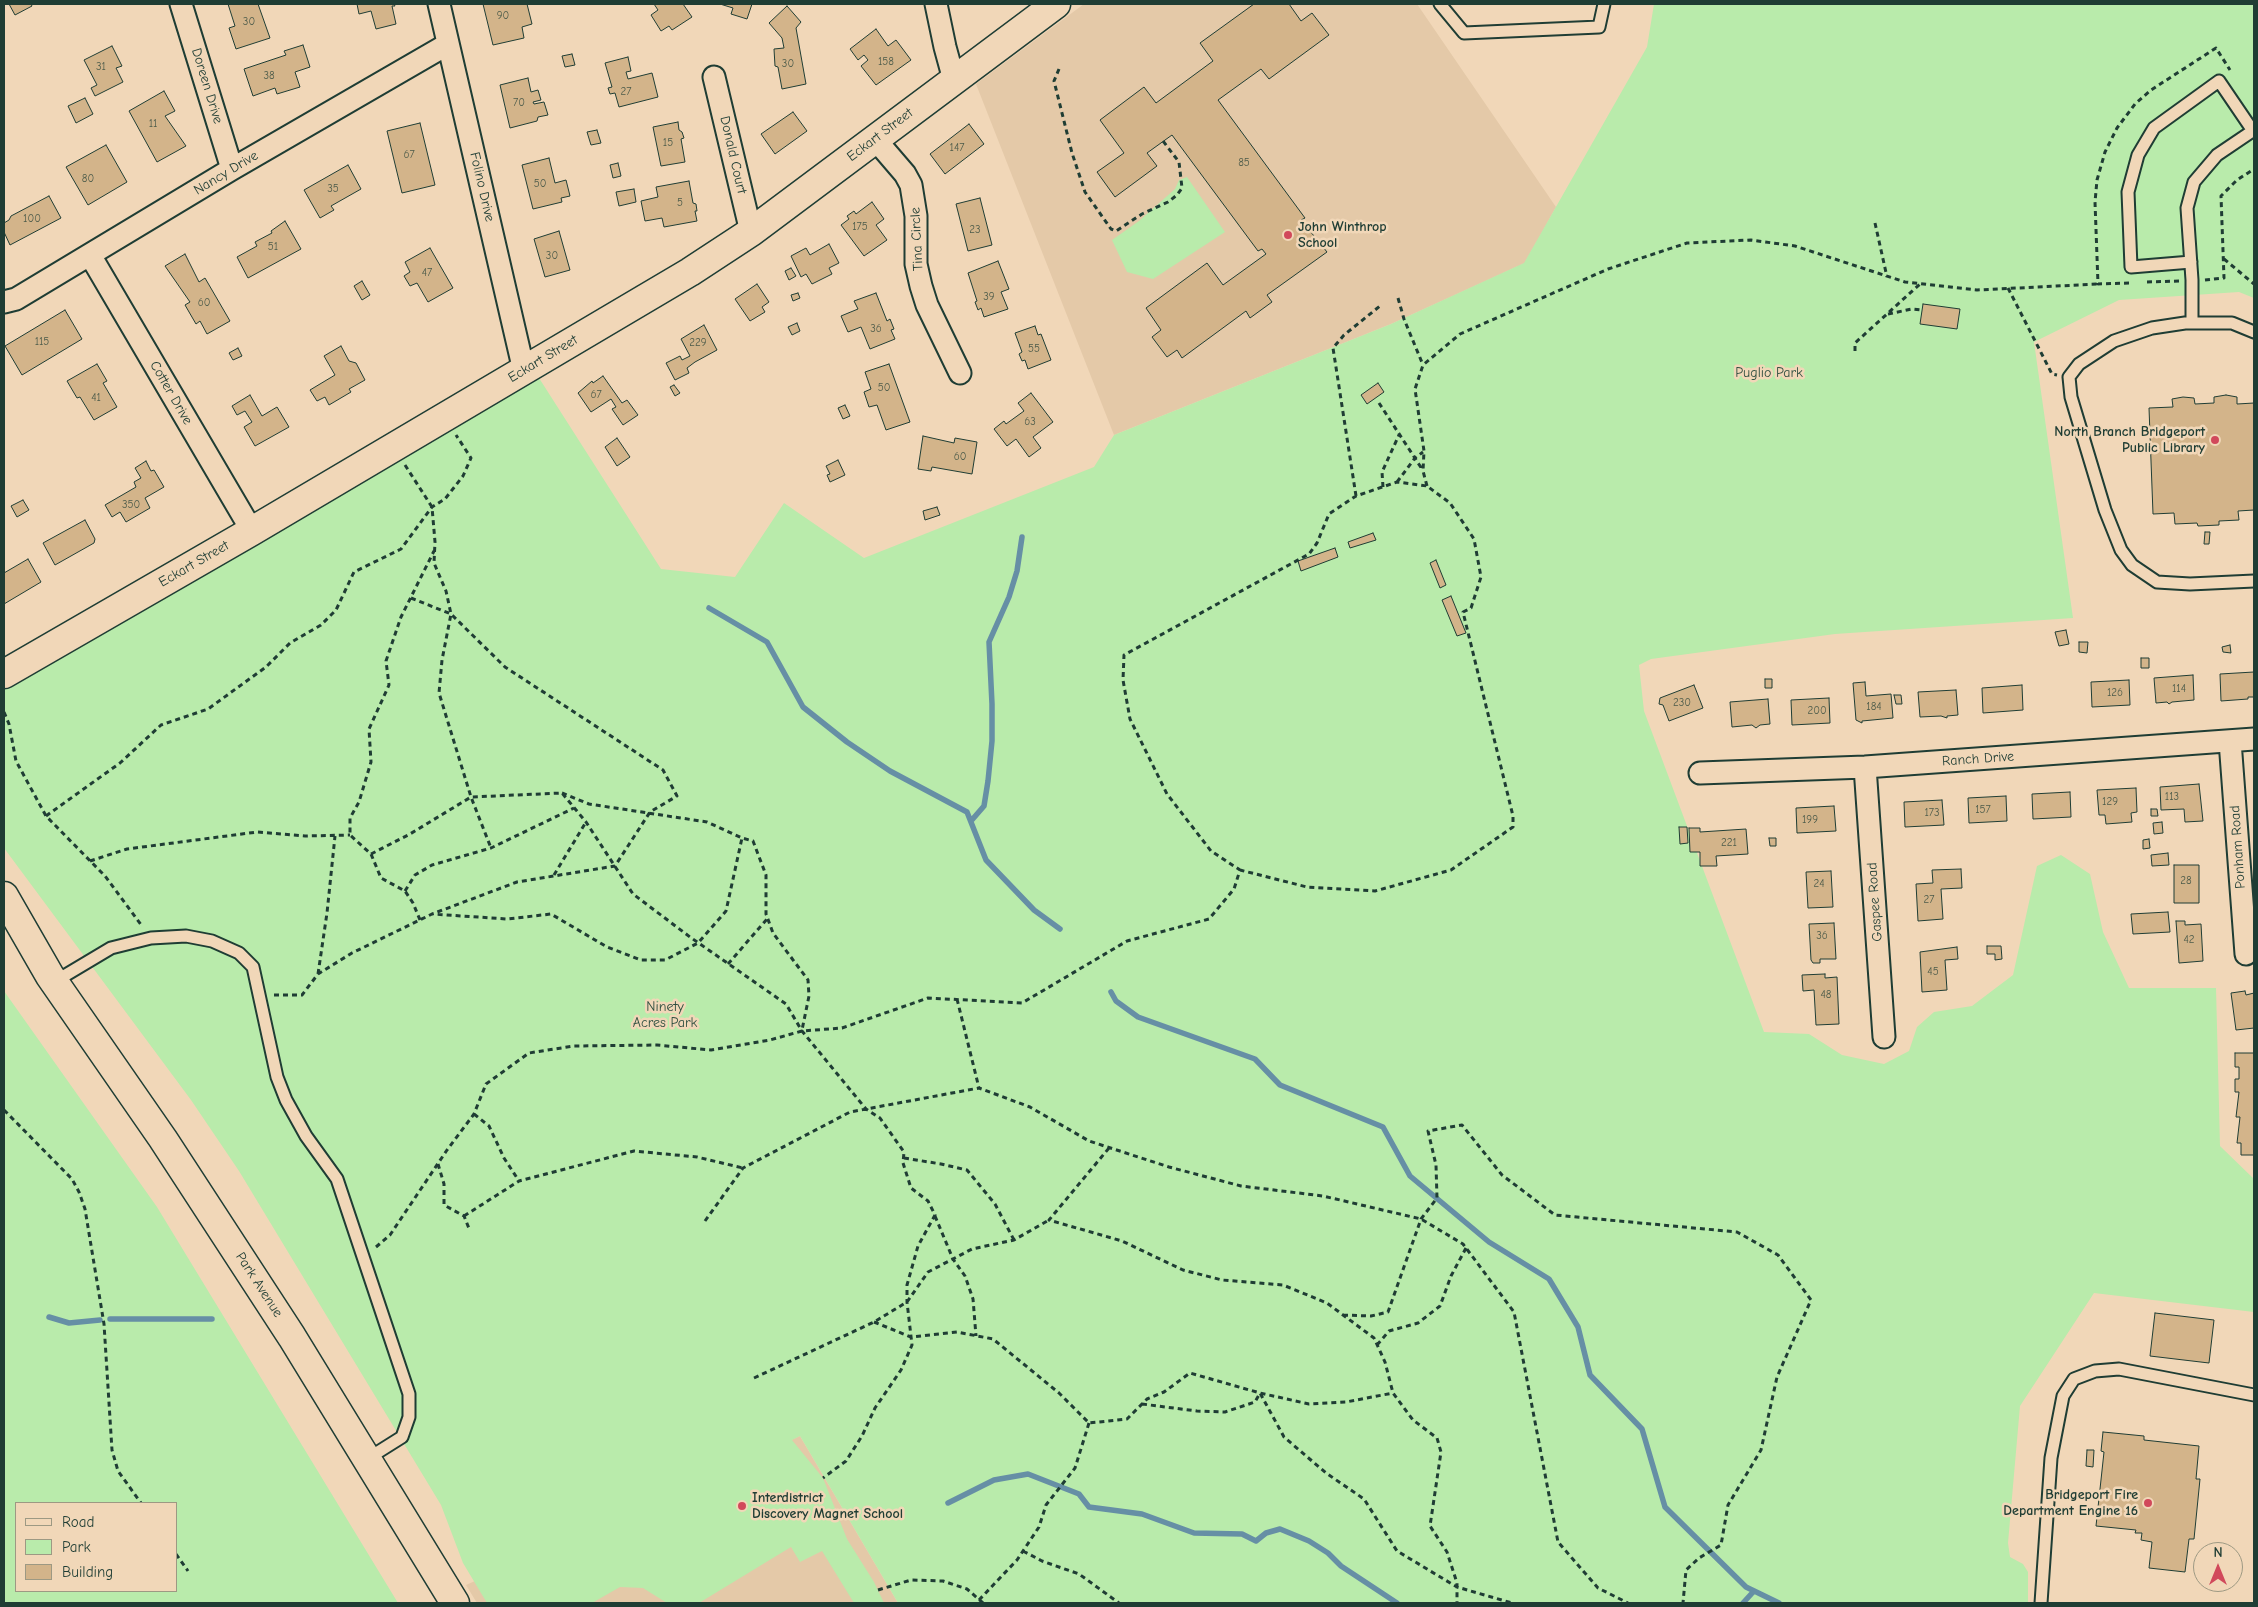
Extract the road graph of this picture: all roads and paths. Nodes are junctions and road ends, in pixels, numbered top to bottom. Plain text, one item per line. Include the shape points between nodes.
1 (181, 4) edge
2 (439, 4) edge
3 (936, 4) edge
4 (1056, 4) edge
5 (1440, 4) edge
6 (1604, 4) edge
7 (448, 44) junction
8 (1059, 69) dead end
9 (2232, 73) dead end
10 (714, 78) dead end
11 (954, 80) junction
12 (2254, 130) edge
13 (876, 139) junction
14 (1163, 141) dead end
15 (232, 169) junction
16 (2254, 169) edge
17 (1874, 222) dead end
18 (751, 232) junction
19 (90, 255) junction
20 (2223, 259) junction
21 (2191, 262) junction
22 (1887, 277) junction
23 (2192, 280) junction
24 (2145, 282) dead end
25 (2135, 283) dead end
26 (1921, 284) junction
27 (2098, 284) junction
28 (2254, 284) edge
29 (2008, 288) junction
30 (1398, 298) dead end
31 (4, 302) edge
32 (1380, 306) dead end
33 (1922, 310) dead end
34 (1887, 314) junction
35 (2192, 323) junction
36 (2254, 332) edge
37 (1855, 351) dead end
38 (1423, 364) junction
39 (524, 371) junction
40 (960, 373) dead end
41 (2070, 377) junction
42 (1379, 402) dead end
43 (445, 417) junction
44 (1400, 434) junction
45 (394, 447) junction
46 (1424, 451) junction
47 (1415, 458) junction
48 (1423, 471) junction
49 (1397, 482) junction
50 (1427, 486) junction
51 (1383, 487) junction
52 (1356, 496) junction
53 (432, 507) junction
54 (252, 531) junction
55 (435, 550) junction
56 (2254, 581) edge
57 (411, 598) junction
58 (451, 614) junction
59 (4, 674) edge
60 (4, 712) edge
61 (2254, 740) edge
62 (2230, 741) junction
63 (1865, 766) junction
64 (1700, 773) dead end
65 (562, 793) junction
66 (471, 797) junction
67 (574, 808) junction
68 (650, 812) junction
69 (46, 816) junction
70 (586, 822) junction
71 (350, 835) junction
72 (336, 836) junction
73 (742, 838) junction
74 (491, 848) junction
75 (371, 854) junction
76 (90, 861) junction
77 (615, 866) junction
78 (1240, 870) junction
79 (553, 876) junction
80 (405, 891) junction
81 (4, 896) edge
82 (432, 914) junction
83 (768, 919) junction
84 (420, 920) junction
85 (4, 924) edge
86 (151, 938) junction
87 (698, 943) junction
88 (2246, 954) dead end
89 (728, 964) junction
90 (318, 974) junction
91 (52, 979) junction
92 (258, 995) junction
93 (957, 999) junction
94 (802, 1031) junction
95 (1884, 1037) dead end
96 (979, 1088) junction
97 (866, 1109) junction
98 (4, 1110) edge
99 (474, 1114) junction
100 (1109, 1148) junction
101 (904, 1158) junction
102 (438, 1164) junction
103 (743, 1168) junction
104 (519, 1181) junction
105 (935, 1215) junction
106 (464, 1216) junction
107 (1421, 1219) junction
108 (1049, 1220) junction
109 (705, 1221) dead end
110 (470, 1231) dead end
111 (1014, 1240) junction
112 (1466, 1248) junction
113 (364, 1257) junction
114 (954, 1259) junction
115 (907, 1302) junction
116 (1343, 1315) junction
117 (874, 1322) junction
118 (976, 1336) junction
119 (912, 1337) junction
120 (1377, 1345) junction
121 (754, 1378) dead end
122 (1260, 1393) junction
123 (1393, 1393) junction
124 (2254, 1395) edge
125 (1142, 1404) junction
126 (1089, 1423) junction
127 (367, 1459) junction
128 (823, 1478) dead end
129 (140, 1502) edge
130 (1023, 1551) junction
131 (178, 1557) edge
132 (188, 1571) dead end
133 (1457, 1587) junction
134 (878, 1590) dead end
135 (979, 1600) junction
136 (455, 1603) edge
137 (983, 1603) edge
138 (1119, 1603) edge
139 (1457, 1603) edge
140 (1512, 1603) edge
141 (1628, 1603) edge
142 (1683, 1603) edge
143 (2041, 1603) edge

1 - 15 street, Doreen Drive
2 - 7 street, Folino Drive
3 - 11 street
4 - 11 street, Eckart Street
5 - 6 lane via 1464,32 1599,27
7 - 15 street, Nancy Drive
7 - 39 street, Folino Drive
8 - 14 path via 1054,81 1085,192 1116,231 1168,202 1182,188 1179,162
9 - 27 path via 2216,48 2151,90 2135,104 2117,128 2105,152 2097,180
10 - 18 street, Donald Court
11 - 13 street, Eckart Street
12 - 21 lane via 2218,155 2194,182 2187,208
12 - 21 lane via 2219,81 2154,128 2138,155 2128,192 2131,267
13 - 18 street, Eckart Street
13 - 40 street, Tina Circle via 911,186 916,216 916,264 927,305
15 - 19 street, Nancy Drive
16 - 20 path via 2221,196
17 - 22 path
18 - 39 street, Eckart Street
19 - 31 street, Nancy Drive via 16,299
19 - 54 street, Cotter Drive
20 - 23 path via 2224,278
20 - 28 path
21 - 23 lane
22 - 26 path
22 - 38 path via 1795,246 1751,240 1688,243 1608,269 1460,334
23 - 24 path
23 - 35 lane
25 - 27 path
26 - 29 path via 1977,290
26 - 34 path
27 - 29 path
29 - 41 path via 2052,374
30 - 38 path
32 - 52 path via 1333,348
33 - 34 path
34 - 37 path via 1855,344
35 - 36 lane via 2232,323
35 - 41 lane via 2152,328 2114,341 2079,364
38 - 46 path via 1415,389
39 - 43 street, Eckart Street
41 - 56 lane via 2071,396 2105,510 2121,550 2132,565 2157,582
42 - 44 path
43 - 45 street, Eckart Street
43 - 53 path via 471,458 463,476 445,499
44 - 47 path
44 - 51 path via 1382,472
45 - 53 path
45 - 54 street, Eckart Street
46 - 47 path
46 - 48 path
47 - 48 path
47 - 49 path
48 - 50 path
49 - 50 path
49 - 51 path
50 - 78 path via 1450,503 1474,538 1481,577 1471,608 1463,612 1513,826 1451,870 1375,891 1307,888
51 - 52 path
52 - 78 path via 1329,514 1309,554 1124,655 1122,680 1130,719 1167,794 1211,851
53 - 55 path
53 - 69 path via 401,550 354,572 336,610 320,625 290,643 266,667 208,709 161,725 120,763
54 - 59 street, Eckart Street
55 - 57 path
55 - 58 path via 434,563 446,591
57 - 58 path
57 - 71 path via 386,661 389,685 369,728 371,762 359,802 350,818
58 - 66 path via 439,693
58 - 68 path via 504,667 664,770 677,796
60 - 69 path via 16,761
61 - 62 street, Ranch Drive
62 - 63 street, Ranch Drive
62 - 88 street, Ponham Road
63 - 64 street, Ranch Drive
63 - 95 street, Gaspee Road
65 - 66 path
65 - 67 path
65 - 68 path via 589,804
66 - 74 path
66 - 75 path
67 - 70 path
67 - 74 path
68 - 73 path via 707,822
68 - 77 path
69 - 76 path
70 - 77 path
70 - 79 path
71 - 72 path
71 - 75 path
72 - 76 path via 257,832 126,849
72 - 90 path
73 - 83 path via 753,841 766,875
73 - 87 path via 726,911
74 - 80 path via 432,864 415,875
75 - 80 path via 381,878
76 - 86 path
77 - 79 path
77 - 87 path via 633,894
78 - 93 path via 1234,889 1209,918 1127,941 1022,1003
79 - 82 path via 517,882
80 - 84 path
81 - 91 street, Park Avenue
82 - 84 path
82 - 87 path via 507,920 551,914 608,947 641,960 665,960
83 - 89 path
83 - 94 path via 773,933 808,980 809,996
84 - 90 path via 352,953
85 - 91 street, Park Avenue
86 - 91 lane via 111,948
86 - 92 lane via 186,936 212,940 239,953 253,967
87 - 89 path
89 - 94 path via 786,1004
90 - 92 path via 302,994
91 - 127 street, Park Avenue via 163,1139
92 - 113 lane via 277,1078 306,1136 337,1179
93 - 94 path via 928,998 842,1028
93 - 96 path
94 - 97 path
94 - 99 path via 711,1050 657,1045 574,1046 529,1053 486,1084
96 - 97 path
96 - 100 path via 1030,1107 1089,1141
97 - 101 path via 880,1118 904,1152
97 - 103 path via 850,1112
98 - 129 path via 72,1179 85,1209 104,1324 112,1450 118,1471
99 - 102 path
99 - 104 path via 489,1126
100 - 107 path via 1241,1186 1323,1196
100 - 108 path
101 - 105 path via 911,1188 928,1201
101 - 111 path via 967,1170 995,1204
102 - 106 path via 444,1184 444,1205
102 - 113 path via 390,1235
103 - 104 path via 697,1157 634,1151
103 - 109 path
104 - 106 path
105 - 114 path
105 - 115 path via 918,1246
106 - 110 path
107 - 112 path
107 - 116 path via 1388,1312 1371,1316
107 - 142 path via 1437,1198 1436,1165 1428,1130 1462,1125 1502,1175 1555,1215 1737,1232 1778,1255 1811,1300 1777,1377 1761,1450 1728,1505 1721,1545 1686,1570
108 - 111 path
108 - 116 path via 1122,1241 1183,1270 1222,1280 1283,1285 1328,1303
111 - 114 path via 972,1249
112 - 120 path via 1440,1306 1418,1323 1389,1331
112 - 141 path via 1514,1312 1558,1542 1598,1588
113 - 127 lane via 409,1394 409,1417 402,1437
114 - 115 path via 928,1272
114 - 118 path via 965,1276 973,1299
115 - 117 path
115 - 119 path
116 - 120 path via 1374,1338
117 - 119 path
117 - 121 path
118 - 119 path via 957,1332
118 - 126 path via 993,1339
119 - 128 path via 912,1345 901,1370 875,1408 862,1436 846,1461
120 - 123 path
122 - 123 path via 1309,1404 1346,1402
122 - 125 path via 1255,1402 1225,1412
122 - 125 path via 1190,1373
122 - 133 path via 1284,1437 1326,1473 1364,1499 1397,1551
123 - 133 path via 1413,1420 1436,1438 1441,1452 1430,1526 1448,1552
124 - 143 lane via 2119,1369 2095,1371 2074,1379 2063,1396 2052,1458
125 - 126 path via 1127,1419
126 - 130 path via 1075,1468 1046,1505 1039,1527
127 - 136 street, Park Avenue
130 - 135 path
130 - 138 path via 1079,1574
131 - 132 path
133 - 139 path
133 - 140 path
134 - 135 path via 911,1580 943,1581 967,1589
135 - 137 path

